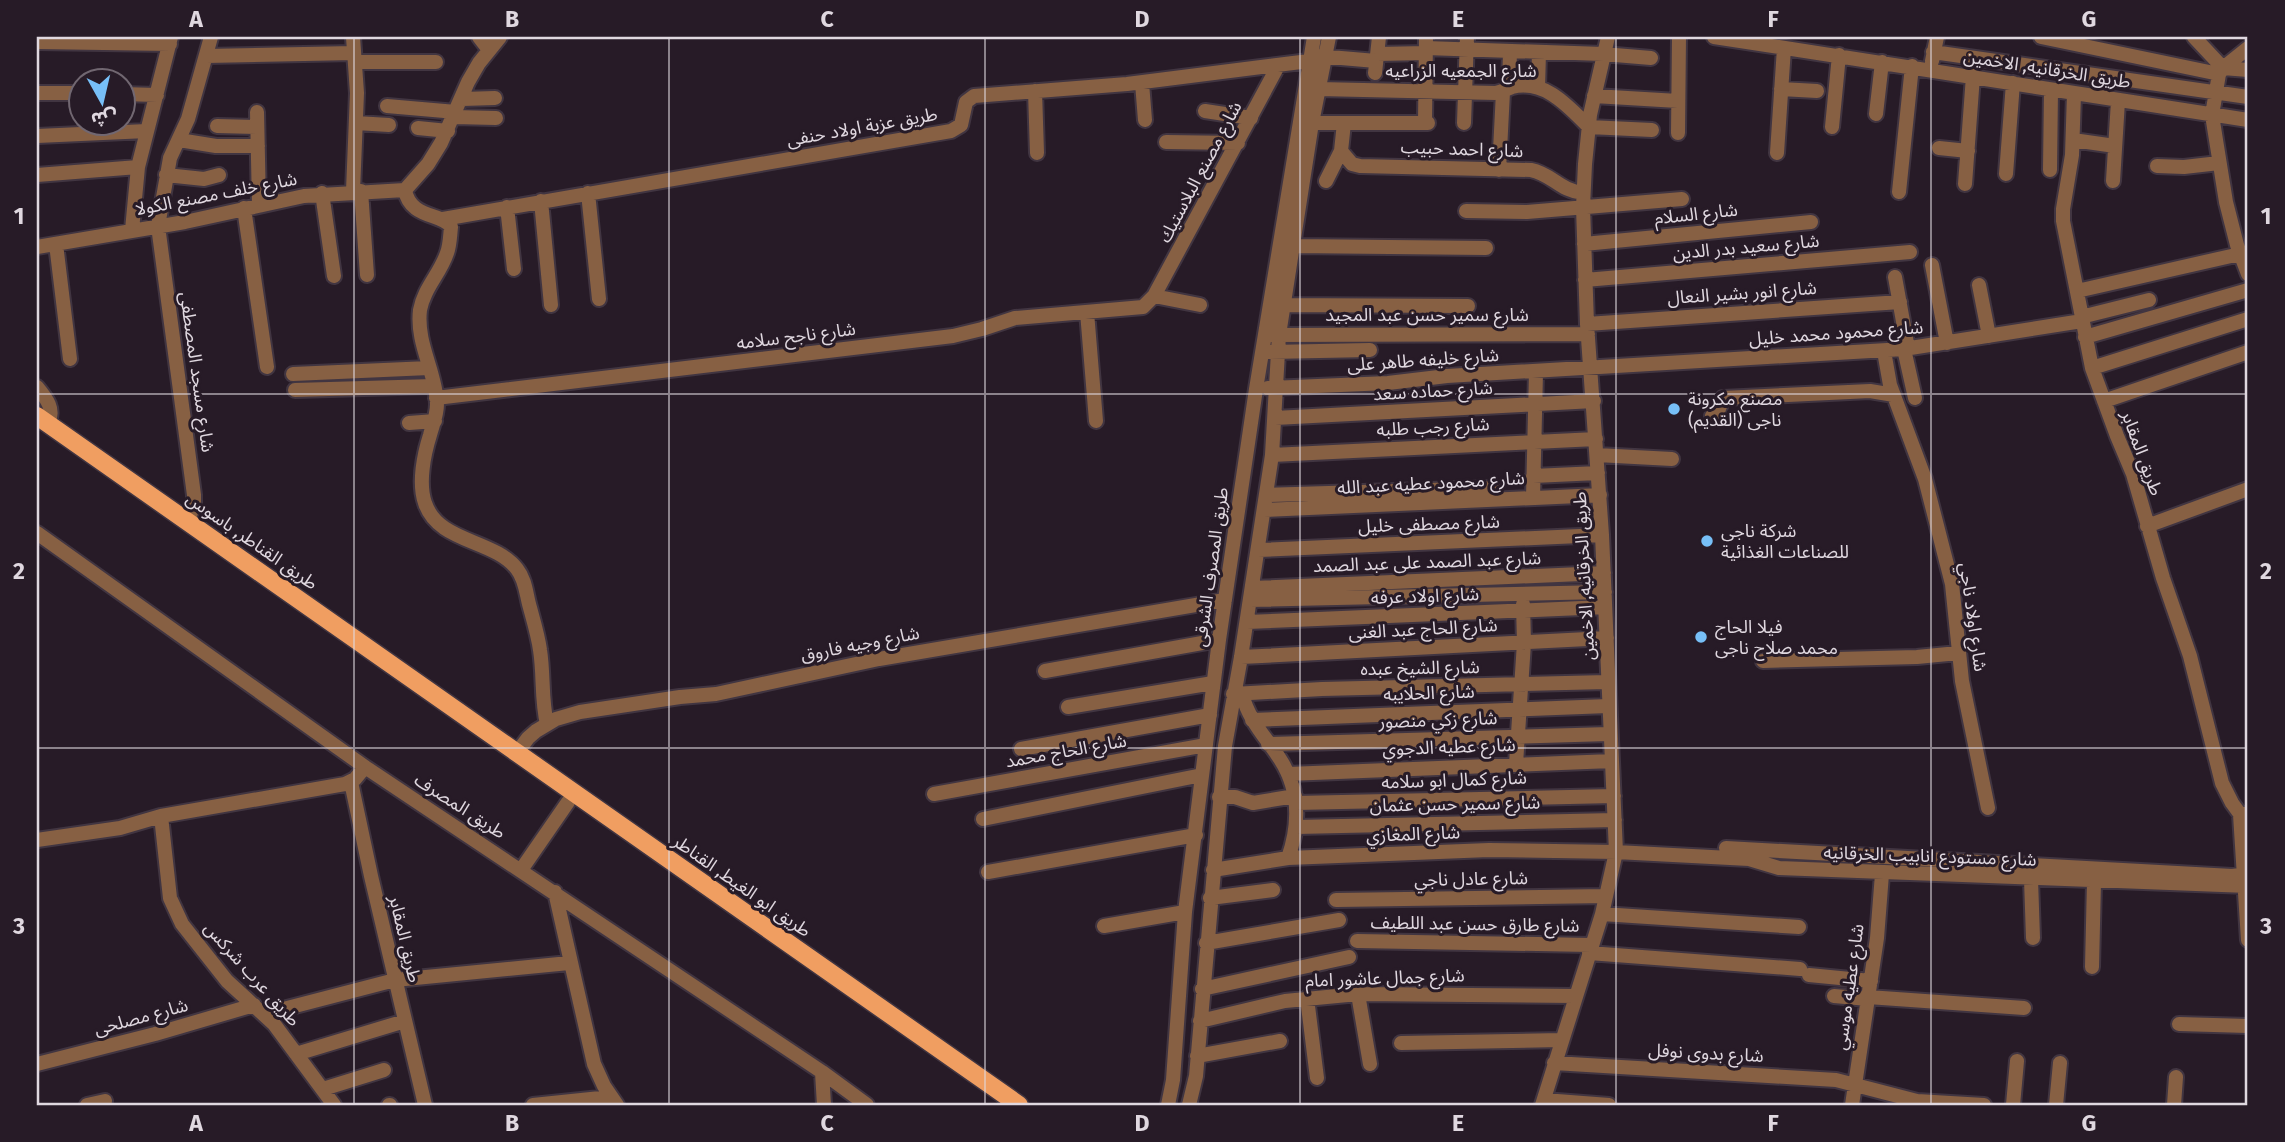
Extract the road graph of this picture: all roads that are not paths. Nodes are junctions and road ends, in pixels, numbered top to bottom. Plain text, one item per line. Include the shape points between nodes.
1 (211, 37) edge
2 (354, 37) edge
3 (479, 37) edge
4 (500, 37) edge
5 (1314, 37) edge
6 (1329, 37) edge
7 (1379, 37) edge
8 (1608, 37) edge
9 (1679, 37) edge
10 (1714, 37) edge
11 (1937, 37) edge
12 (2041, 37) edge
13 (2196, 37) edge
14 (170, 40) edge
15 (37, 42) edge
16 (2100, 42) edge
17 (1467, 43) edge
18 (1426, 46) edge
19 (1525, 48) edge
20 (1784, 48) junction
21 (2248, 48) edge
22 (489, 50) junction
23 (1933, 52) junction
24 (1604, 54) junction
25 (1839, 55) junction
26 (206, 56) junction
27 (354, 57) junction
28 (1315, 58) junction
29 (1651, 58) dead end
30 (1882, 61) junction
31 (436, 62) dead end
32 (1376, 63) junction
33 (1278, 66) junction
34 (1912, 66) junction
35 (1930, 69) junction
36 (2248, 70) edge
37 (2221, 71) junction
38 (1973, 76) junction
39 (1142, 83) junction
40 (2013, 83) junction
41 (1538, 88) junction
42 (1319, 89) junction
43 (1781, 89) junction
44 (1506, 90) junction
45 (2051, 90) junction
46 (1035, 91) junction
47 (1426, 92) junction
48 (1816, 92) dead end
49 (2216, 92) junction
50 (37, 93) edge
51 (66, 93) edge
52 (1465, 93) junction
53 (136, 94) edge
54 (157, 94) junction
55 (2074, 94) junction
56 (1594, 96) junction
57 (2248, 97) edge
58 (495, 98) dead end
59 (1678, 101) junction
60 (2118, 101) junction
61 (387, 106) dead end
62 (457, 109) junction
63 (1205, 111) dead end
64 (257, 112) dead end
65 (1876, 114) dead end
66 (2212, 115) junction
67 (496, 118) dead end
68 (1251, 118) junction
69 (1144, 120) dead end
70 (2248, 120) edge
71 (356, 123) junction
72 (1312, 123) junction
73 (1344, 123) junction
74 (1464, 123) dead end
75 (389, 125) dead end
76 (217, 126) dead end
77 (257, 127) junction
78 (1589, 127) junction
79 (1832, 127) dead end
80 (418, 128) dead end
81 (1652, 130) dead end
82 (147, 131) junction
83 (448, 131) junction
84 (1678, 133) dead end
85 (37, 136) edge
86 (179, 140) junction
87 (2073, 140) junction
88 (1166, 142) dead end
89 (1238, 143) junction
90 (258, 146) junction
91 (2115, 146) junction
92 (1940, 148) dead end
93 (1341, 151) junction
94 (1968, 151) junction
95 (1037, 153) dead end
96 (1777, 153) dead end
97 (2219, 163) junction
98 (2157, 166) dead end
99 (138, 167) junction
100 (1499, 170) junction
101 (2050, 170) dead end
102 (2006, 174) dead end
103 (37, 175) edge
104 (166, 175) junction
105 (219, 176) dead end
106 (1326, 180) dead end
107 (2113, 181) dead end
108 (1965, 184) dead end
109 (405, 190) junction
110 (357, 191) junction
111 (1899, 192) dead end
112 (588, 193) junction
113 (322, 194) junction
114 (1682, 199) dead end
115 (1583, 200) junction
116 (541, 201) junction
117 (260, 205) junction
118 (507, 207) junction
119 (244, 208) junction
120 (1466, 211) dead end
121 (443, 219) junction
122 (1811, 222) dead end
123 (158, 226) junction
124 (132, 230) junction
125 (56, 244) junction
126 (1584, 244) junction
127 (1293, 246) junction
128 (37, 247) edge
129 (1486, 248) dead end
130 (1910, 252) dead end
131 (2241, 254) junction
132 (1932, 265) dead end
133 (514, 269) dead end
134 (2248, 274) edge
135 (367, 275) dead end
136 (334, 276) dead end
137 (1895, 277) dead end
138 (1585, 280) junction
139 (1979, 285) dead end
140 (2248, 290) edge
141 (2077, 291) junction
142 (1154, 296) junction
143 (599, 299) dead end
144 (2149, 300) dead end
145 (1899, 302) junction
146 (551, 305) dead end
147 (1200, 305) dead end
148 (1277, 305) junction
149 (1468, 306) dead end
150 (1087, 312) junction
151 (2082, 319) junction
152 (2248, 319) edge
153 (1588, 329) junction
154 (1272, 335) junction
155 (1989, 336) junction
156 (2085, 337) junction
157 (1947, 343) junction
158 (1906, 349) junction
159 (1370, 350) dead end
160 (1884, 351) junction
161 (1262, 352) junction
162 (1278, 352) junction
163 (2248, 352) edge
164 (70, 359) dead end
165 (267, 367) dead end
166 (429, 368) junction
167 (2092, 368) junction
168 (1592, 369) junction
169 (1536, 372) junction
170 (293, 374) dead end
171 (37, 387) edge
172 (1276, 388) junction
173 (1256, 389) junction
174 (295, 390) dead end
175 (435, 392) junction
176 (1894, 395) junction
177 (1915, 398) dead end
178 (1594, 401) junction
179 (2104, 401) junction
180 (1535, 405) junction
181 (1712, 416) dead end
182 (1275, 418) junction
183 (435, 421) junction
184 (1096, 421) dead end
185 (409, 423) dead end
186 (41, 424) edge
187 (1596, 439) junction
188 (1534, 442) junction
189 (1272, 455) junction
190 (1597, 455) junction
191 (1672, 459) dead end
192 (1598, 474) junction
193 (1533, 476) junction
194 (1242, 486) junction
195 (1494, 488) dead end
196 (2248, 489) edge
197 (1600, 495) junction
198 (1265, 498) junction
199 (1533, 498) junction
200 (188, 521) junction
201 (2147, 526) junction
202 (37, 533) edge
203 (1602, 536) junction
204 (1258, 550) junction
205 (1604, 573) junction
206 (1523, 578) junction
207 (1605, 592) junction
208 (1523, 593) junction
209 (1251, 594) junction
210 (1225, 600) junction
211 (1605, 607) junction
212 (1523, 611) junction
213 (1247, 622) junction
214 (1606, 638) junction
215 (1219, 640) junction
216 (1524, 643) junction
217 (1958, 653) junction
218 (1241, 657) junction
219 (1763, 661) dead end
220 (1045, 671) dead end
221 (1607, 682) junction
222 (1213, 683) junction
223 (1521, 685) junction
224 (1238, 694) junction
225 (439, 706) junction
226 (1608, 706) junction
227 (1068, 707) dead end
228 (1519, 709) junction
229 (1210, 715) junction
230 (1252, 720) junction
231 (547, 724) junction
232 (1609, 734) junction
233 (1517, 737) junction
234 (1268, 744) junction
235 (1206, 745) junction
236 (1021, 749) dead end
237 (516, 754) junction
238 (1612, 761) junction
239 (1516, 764) junction
240 (365, 767) junction
241 (1288, 774) junction
242 (1202, 775) junction
243 (351, 782) junction
244 (934, 794) dead end
245 (1614, 796) junction
246 (1219, 797) junction
247 (1295, 799) junction
248 (568, 802) junction
249 (1988, 808) dead end
250 (2244, 814) edge
251 (161, 816) junction
252 (983, 819) dead end
253 (1615, 820) junction
254 (1296, 827) junction
255 (1196, 835) junction
256 (37, 840) edge
257 (1616, 848) junction
258 (1287, 858) junction
259 (521, 870) junction
260 (1213, 870) junction
261 (988, 872) dead end
262 (1882, 874) junction
263 (2031, 879) junction
264 (2247, 880) edge
265 (2094, 882) junction
266 (1273, 890) dead end
267 (555, 892) junction
268 (1606, 896) junction
269 (1210, 898) junction
270 (1336, 900) dead end
271 (1185, 912) junction
272 (1602, 914) junction
273 (1339, 920) dead end
274 (1104, 926) dead end
275 (1799, 927) dead end
276 (2033, 938) dead end
277 (2248, 940) edge
278 (1357, 941) dead end
279 (1206, 943) junction
280 (1590, 949) junction
281 (1349, 957) dead end
282 (569, 963) junction
283 (2092, 967) dead end
284 (395, 980) junction
285 (1871, 981) junction
286 (1202, 989) junction
287 (1358, 994) junction
288 (1574, 996) junction
289 (1834, 996) dead end
290 (1307, 998) junction
291 (1868, 998) junction
292 (2024, 1008) dead end
293 (259, 1010) junction
294 (405, 1021) junction
295 (1200, 1021) junction
296 (2179, 1024) dead end
297 (2248, 1026) edge
298 (1280, 1041) dead end
299 (1561, 1041) junction
300 (1401, 1044) dead end
301 (296, 1054) junction
302 (1197, 1056) junction
303 (2017, 1061) dead end
304 (1554, 1063) junction
305 (2060, 1063) dead end
306 (37, 1064) edge
307 (1370, 1064) dead end
308 (383, 1070) dead end
309 (822, 1072) junction
310 (2176, 1077) dead end
311 (1317, 1078) dead end
312 (1855, 1083) junction
313 (323, 1089) junction
314 (106, 1101) dead end
315 (613, 1101) edge
316 (1543, 1103) edge
317 (863, 1104) edge
318 (1957, 1104) edge
319 (87, 1105) edge
320 (334, 1105) edge
321 (425, 1105) edge
322 (533, 1105) edge
323 (824, 1105) edge
324 (999, 1105) edge
325 (1019, 1105) edge
326 (1168, 1105) edge
327 (1189, 1105) edge
328 (1609, 1105) edge
329 (1852, 1105) edge
330 (1984, 1105) edge
331 (2013, 1105) edge
332 (2056, 1105) edge
333 (2174, 1105) edge

1 - 26 street, شارع مسجد المصطفى
2 - 27 street
3 - 22 street
4 - 22 street
5 - 28 street, طريق المصرف الشرقى
6 - 28 street, طريق المصرف الشرقى
7 - 32 street
8 - 24 street, طريق الخرقانيه, الاخمين
9 - 59 street
10 - 20 street, طريق الخرقانيه, الاخمين
11 - 23 street
12 - 16 street
13 - 37 street
14 - 15 street
14 - 54 street
16 - 37 street
17 - 18 street, طريق عزبة اولاد حنفى
17 - 19 street, طريق عزبة اولاد حنفى
17 - 52 street
18 - 32 street, طريق عزبة اولاد حنفى
18 - 47 street
19 - 24 street, طريق عزبة اولاد حنفى
19 - 41 street
19 - 44 street
20 - 25 street, طريق الخرقانيه, الاخمين
20 - 43 street
21 - 37 street
22 - 62 street
23 - 35 street
23 - 49 street
24 - 29 street, طريق عزبة اولاد حنفى
24 - 56 street, طريق الخرقانيه, الاخمين
25 - 30 street, طريق الخرقانيه, الاخمين
25 - 79 street
26 - 27 street
26 - 86 street, شارع مسجد المصطفى
27 - 31 street
27 - 71 street
28 - 32 street, طريق عزبة اولاد حنفى
28 - 33 street, طريق عزبة اولاد حنفى
28 - 42 street, طريق المصرف الشرقى
28 - 148 street, طريق المصرف الشرقى
30 - 34 street, طريق الخرقانيه, الاخمين
30 - 65 street
33 - 39 street, طريق عزبة اولاد حنفى
33 - 68 street, شارع مصنع البلاستيك
34 - 35 street, طريق الخرقانيه, الاخمين
34 - 111 street
35 - 38 street, طريق الخرقانيه, الاخمين
36 - 37 street
37 - 49 street
38 - 40 street, طريق الخرقانيه, الاخمين
38 - 94 street
39 - 46 street, طريق عزبة اولاد حنفى
39 - 69 street
40 - 45 street, طريق الخرقانيه, الاخمين
40 - 102 street
41 - 44 street, شارع الجمعيه الزراعيه
41 - 78 street, شارع الجمعيه الزراعيه via 1555,95
42 - 47 street, شارع الجمعيه الزراعيه
42 - 72 street, طريق المصرف الشرقى
43 - 48 street
43 - 96 street
44 - 52 street, شارع الجمعيه الزراعيه
44 - 100 street
45 - 55 street, طريق الخرقانيه, الاخمين
45 - 101 street
46 - 95 street
46 - 112 street, طريق عزبة اولاد حنفى via 969,99 961,125 951,131
47 - 52 street, شارع الجمعيه الزراعيه
47 - 73 street via 1427,122
49 - 57 street
49 - 66 street
50 - 51 street
52 - 74 street
53 - 54 street
54 - 82 street
55 - 60 street, طريق الخرقانيه, الاخمين
55 - 87 street, طريق المقابر
56 - 59 street
56 - 78 street, طريق الخرقانيه, الاخمين
58 - 62 street
59 - 84 street
60 - 66 street, طريق الخرقانيه, الاخمين
60 - 91 street
61 - 62 street
62 - 67 street
62 - 83 street
63 - 68 street
64 - 77 street
66 - 70 street, طريق الخرقانيه, الاخمين
66 - 97 street
68 - 89 street, شارع مصنع البلاستيك
71 - 75 street
71 - 110 street
72 - 73 street
72 - 127 street, طريق المصرف الشرقى
73 - 93 street
76 - 77 street
77 - 90 street
78 - 81 street
78 - 115 street, طريق الخرقانيه, الاخمين
80 - 83 street
82 - 85 street
82 - 99 street
83 - 109 street
86 - 90 street
86 - 104 street, شارع مسجد المصطفى
87 - 91 street
87 - 141 street, طريق المقابر via 2063,221
88 - 89 street
89 - 142 street, شارع مصنع البلاستيك
90 - 117 street
91 - 107 street
92 - 94 street
93 - 100 street, شارع احمد حبيب via 1360,166
93 - 106 street
94 - 108 street
97 - 98 street
97 - 131 street
99 - 103 street
99 - 124 street
100 - 115 street, شارع احمد حبيب via 1538,172
104 - 105 street
104 - 123 street, شارع مسجد المصطفى
109 - 110 street, شارع خلف مصنع الكولا
109 - 121 street via 407,199 423,214
110 - 113 street, شارع خلف مصنع الكولا
110 - 135 street
112 - 116 street, طريق عزبة اولاد حنفى
112 - 143 street
113 - 117 street, شارع خلف مصنع الكولا
113 - 136 street
114 - 115 street
115 - 120 street via 1527,212
115 - 126 street, طريق الخرقانيه, الاخمين
116 - 118 street, طريق عزبة اولاد حنفى
116 - 146 street
117 - 119 street, شارع خلف مصنع الكولا
118 - 121 street, طريق عزبة اولاد حنفى
118 - 133 street
119 - 123 street, شارع خلف مصنع الكولا
119 - 165 street
121 - 166 street via 451,227 449,248 425,291 420,312 420,336
122 - 126 street, شارع السلام
123 - 124 street, شارع خلف مصنع الكولا
123 - 200 street, شارع مسجد المصطفى via 194,495
124 - 125 street, شارع خلف مصنع الكولا
125 - 128 street, شارع خلف مصنع الكولا
125 - 164 street
126 - 138 street, طريق الخرقانيه, الاخمين
127 - 129 street
127 - 148 street, طريق المصرف الشرقى
130 - 138 street, شارع سعيد بدر الدين
131 - 134 street
131 - 141 street
132 - 157 street
137 - 145 street
138 - 153 street, طريق الخرقانيه, الاخمين
139 - 155 street
140 - 156 street
141 - 151 street, طريق المقابر
142 - 147 street
142 - 150 street, شارع ناجح سلامه via 1143,307
144 - 151 street, شارع محمود محمد خليل
145 - 153 street, شارع انور بشير النعال
145 - 158 street
148 - 149 street
148 - 154 street, طريق المصرف الشرقى
150 - 175 street, شارع ناجح سلامه via 1015,318 953,335
150 - 184 street
151 - 155 street, شارع محمود محمد خليل
151 - 156 street, طريق المقابر
152 - 167 street
153 - 154 street, شارع سمير حسن عبد المجيد
153 - 168 street, طريق الخرقانيه, الاخمين
154 - 161 street, طريق المصرف الشرقى
154 - 162 street, طريق المصرف الشرقى
155 - 157 street, شارع محمود محمد خليل
156 - 167 street, طريق المقابر
157 - 158 street, شارع محمود محمد خليل
158 - 160 street, شارع محمود محمد خليل
158 - 177 street
159 - 162 street
160 - 168 street, شارع محمود محمد خليل
160 - 176 street, شارع اولاد ناجي
161 - 162 street
161 - 173 street, طريق المصرف الشرقى
162 - 172 street, طريق المصرف الشرقى
163 - 179 street
166 - 170 street
166 - 175 street
167 - 179 street, طريق المقابر
168 - 169 street, شارع خليفه طاهر على
168 - 178 street, طريق الخرقانيه, الاخمين
169 - 172 street, شارع خليفه طاهر على
169 - 180 street
171 - 186 street via 52,413
172 - 173 street, شارع خليفه طاهر على
172 - 182 street, طريق المصرف الشرقى
173 - 194 street, طريق المصرف الشرقى
174 - 175 street, شارع ناجح سلامه
175 - 183 street
176 - 181 street via 1870,391 1723,398
176 - 217 street, شارع اولاد ناجي via 1925,479 1944,550
178 - 180 street, شارع حماده سعد
178 - 187 street, طريق الخرقانيه, الاخمين
179 - 201 street, طريق المقابر via 2133,474
180 - 182 street, شارع حماده سعد
180 - 188 street
182 - 189 street, طريق المصرف الشرقى
183 - 185 street
183 - 231 street via 422,482 424,500 439,524 518,570 538,637
186 - 200 main road, طريق القناطر, باسوس
186 - 225 main road, طريق القناطر, باسوس
187 - 188 street, شارع رجب طلبه
187 - 190 street, طريق الخرقانيه, الاخمين
188 - 189 street, شارع رجب طلبه
188 - 193 street
189 - 198 street, طريق المصرف الشرقى
190 - 191 street
190 - 192 street, طريق الخرقانيه, الاخمين
192 - 193 street
192 - 197 street, طريق الخرقانيه, الاخمين
193 - 199 street
194 - 198 street
194 - 210 street, طريق المصرف الشرقى
195 - 198 street
196 - 201 street
197 - 199 street, شارع محمود عطيه عبد الله
197 - 203 street, طريق الخرقانيه, الاخمين
198 - 199 street, شارع محمود عطيه عبد الله
198 - 204 street, طريق المصرف الشرقى
200 - 225 main road, طريق القناطر, باسوس
201 - 250 street, طريق المقابر via 2190,656 2222,783
202 - 240 street, طريق المصرف
203 - 204 street, شارع مصطفى خليل
203 - 205 street, طريق الخرقانيه, الاخمين
204 - 209 street, طريق المصرف الشرقى
205 - 206 street, شارع عبد الصمد على عبد الصمد
205 - 207 street, طريق الخرقانيه, الاخمين
206 - 208 street
206 - 209 street, شارع عبد الصمد على عبد الصمد
207 - 208 street
207 - 211 street, طريق الخرقانيه, الاخمين
208 - 209 street
208 - 212 street
209 - 213 street, طريق المصرف الشرقى
210 - 215 street, طريق المصرف الشرقى
210 - 231 street, شارع وجيه فاروق via 878,659 716,694 580,712
211 - 212 street, شارع اولاد عرفه
211 - 214 street, طريق الخرقانيه, الاخمين
212 - 213 street, شارع اولاد عرفه
212 - 216 street
213 - 218 street, طريق المصرف الشرقى
214 - 216 street, شارع الحاج عبد الغنى
214 - 221 street, طريق الخرقانيه, الاخمين
215 - 220 street
215 - 222 street, طريق المصرف الشرقى
216 - 218 street, شارع الحاج عبد الغنى
216 - 223 street
217 - 219 street
217 - 249 street, شارع اولاد ناجي
218 - 224 street, طريق المصرف الشرقى
221 - 223 street, شارع الشيخ عبده
221 - 226 street, طريق الخرقانيه, الاخمين
222 - 227 street
222 - 229 street, طريق المصرف الشرقى
223 - 224 street, شارع الشيخ عبده
223 - 228 street
224 - 230 street
224 - 246 street, طريق المصرف الشرقى
225 - 237 main road, طريق ابو الغيط, القناطر
225 - 248 main road, طريق ابو الغيط, القناطر
226 - 228 street, شارع الحلايبه
226 - 232 street, طريق الخرقانيه, الاخمين
228 - 230 street, شارع الحلايبه
228 - 233 street
229 - 235 street, طريق المصرف الشرقى
229 - 236 street
230 - 234 street
231 - 237 street, شارع وجيه فاروق
232 - 233 street, شارع زكي منصور
232 - 238 street, طريق الخرقانيه, الاخمين
233 - 234 street, شارع زكي منصور
233 - 239 street
234 - 241 street
235 - 242 street, طريق المصرف الشرقى
235 - 244 street, شارع الحاج محمد
237 - 325 main road, طريق ابو الغيط, القناطر
238 - 239 street, شارع عطيه الدجوي
238 - 245 street, طريق الخرقانيه, الاخمين
239 - 241 street, شارع عطيه الدجوي
240 - 243 street
240 - 259 street, طريق المصرف
241 - 247 street
242 - 252 street
242 - 255 street, طريق المصرف الشرقى
243 - 251 street
243 - 284 street, طريق المقابر
245 - 247 street, شارع كمال ابو سلامه
245 - 253 street, طريق الخرقانيه, الاخمين
246 - 247 street, شارع كمال ابو سلامه via 1253,803
246 - 260 street, طريق المصرف الشرقى
247 - 254 street
248 - 259 street
248 - 324 main road, طريق ابو الغيط, القناطر
250 - 264 street
251 - 256 street via 120,828
251 - 293 street, طريق عرب شركس via 174,909 200,949
253 - 254 street, شارع سمير حسن عثمان
253 - 257 street, طريق الخرقانيه, الاخمين
254 - 258 street
255 - 261 street
255 - 271 street, طريق المصرف الشرقى
257 - 258 street, شارع المغازي
257 - 262 street, شارع مستودع انابيب الخرقانيه via 1749,859 1779,869
257 - 264 street, شارع مستودع انابيب الخرقانيه via 1785,850
257 - 268 street, طريق الخرقانيه, الاخمين
258 - 260 street, شارع المغازي
259 - 267 street, طريق المصرف
260 - 269 street, طريق المصرف الشرقى
262 - 263 street, شارع مستودع انابيب الخرقانيه
262 - 285 street, شارع عطيه موسي
263 - 265 street, شارع مستودع انابيب الخرقانيه
263 - 276 street
264 - 265 street, شارع مستودع انابيب الخرقانيه
264 - 277 street
265 - 283 street
266 - 269 street
267 - 282 street
267 - 309 street, طريق المصرف
268 - 270 street, شارع عادل ناجي
268 - 272 street, طريق الخرقانيه, الاخمين
269 - 279 street, طريق المصرف الشرقى
271 - 274 street
271 - 326 street, طريق المصرف الشرقى
272 - 275 street
272 - 280 street, طريق الخرقانيه, الاخمين
273 - 279 street
278 - 280 street, شارع طارق حسن عبد اللطيف
279 - 286 street, طريق المصرف الشرقى
280 - 285 street, شارع طارق حسن عبد اللطيف
280 - 288 street, طريق الخرقانيه, الاخمين
281 - 286 street
282 - 284 street, شارع مصلحى
282 - 315 street via 594,1064
284 - 293 street, شارع مصلحى
284 - 294 street, طريق المقابر
285 - 291 street, شارع عطيه موسي
286 - 295 street, طريق المصرف الشرقى
287 - 288 street, شارع جمال عاشور امام
287 - 290 street, شارع جمال عاشور امام
287 - 307 street
288 - 299 street, طريق الخرقانيه, الاخمين
289 - 291 street
290 - 295 street, شارع جمال عاشور امام
290 - 311 street
291 - 292 street
291 - 312 street, شارع عطيه موسي
293 - 301 street, طريق عرب شركس
293 - 306 street, شارع مصلحى
294 - 301 street
294 - 321 street, طريق المقابر
295 - 302 street, طريق المصرف الشرقى
296 - 297 street
298 - 302 street
299 - 300 street
299 - 304 street, طريق الخرقانيه, الاخمين
301 - 313 street, طريق عرب شركس
302 - 327 street, طريق المصرف الشرقى
303 - 331 street
304 - 312 street, شارع بدوى نوفل
304 - 316 street, طريق الخرقانيه, الاخمين
305 - 332 street
308 - 313 street
309 - 317 street, طريق المصرف
309 - 323 street
310 - 333 street
312 - 318 street, شارع بدوى نوفل via 1906,1099
312 - 329 street, شارع عطيه موسي
313 - 320 street, طريق عرب شركس
314 - 319 street
315 - 322 street
316 - 328 street
318 - 330 street, شارع بدوى نوفل

